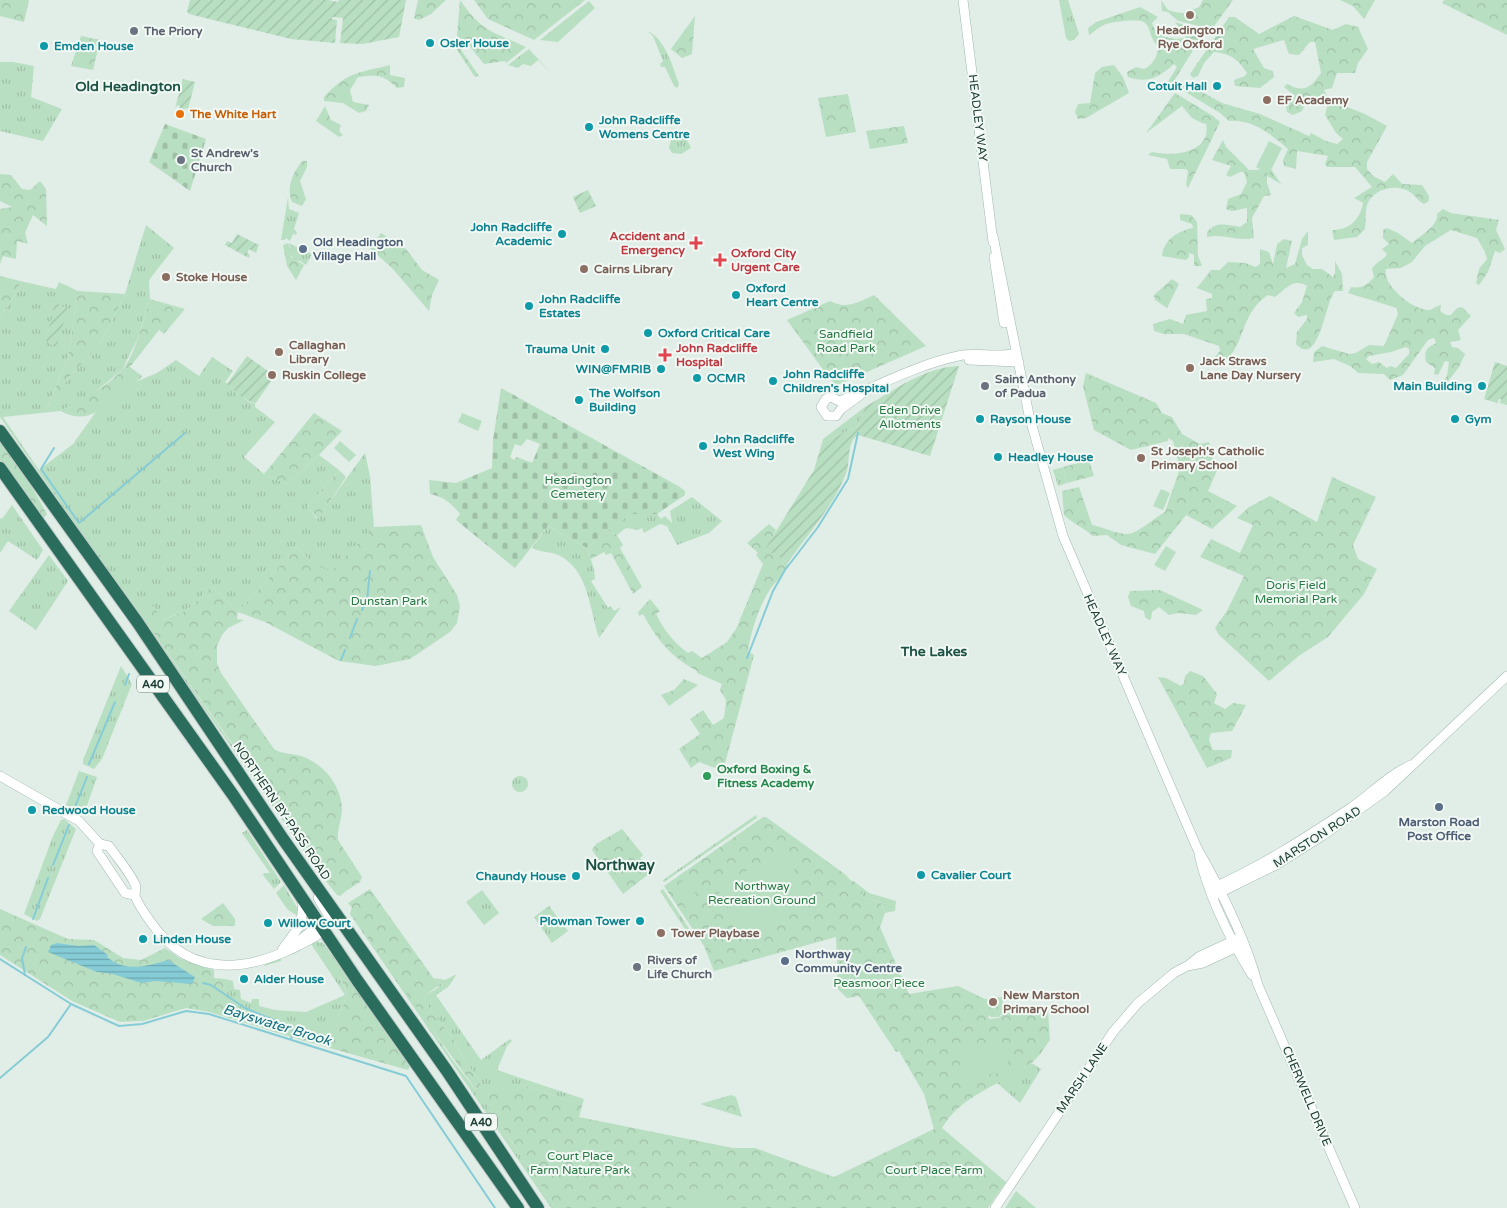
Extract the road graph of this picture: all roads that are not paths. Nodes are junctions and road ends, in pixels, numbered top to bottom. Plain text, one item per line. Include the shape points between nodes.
1 (963, 0) edge
2 (1015, 358) junction
3 (840, 405) dead end
4 (0, 431) edge
5 (0, 468) edge
6 (4, 476) edge
7 (1507, 676) edge
8 (0, 776) edge
9 (100, 844) junction
10 (307, 872) junction
11 (1215, 893) junction
12 (134, 895) junction
13 (303, 902) junction
14 (343, 924) junction
15 (324, 925) junction
16 (1239, 942) junction
17 (280, 952) junction
18 (1258, 984) junction
19 (518, 1208) edge
20 (538, 1208) edge
21 (994, 1208) edge
22 (1355, 1208) edge

1 - 2 main road, HEADLEY WAY via 996,277
2 - 3 main road via 950,359 913,369
2 - 11 main road, HEADLEY WAY via 1063,536 1198,849 1210,867
4 - 10 highway, NORTHERN BY-PASS ROAD / A40 via 138,623
5 - 6 highway, A40
6 - 13 highway, A40 via 233,795
7 - 11 main road, MARSTON ROAD via 1411,765 1351,808
8 - 9 main road via 81,822
9 - 12 main road via 97,852 125,893
9 - 12 main road via 109,846 136,885
10 - 14 highway, NORTHERN BY-PASS ROAD / A40
10 - 15 main road
11 - 16 main road, CHERWELL DRIVE
12 - 17 main road via 165,940 181,954 201,962 217,966 239,965
13 - 15 highway, A40
13 - 17 main road via 301,924
14 - 15 main road
14 - 20 highway, NORTHERN BY-PASS ROAD / A40 via 447,1071
15 - 17 main road
15 - 19 highway, A40
16 - 18 main road, CHERWELL DRIVE
16 - 18 main road, CHERWELL DRIVE via 1243,959
16 - 21 main road, MARSH LANE via 1200,956 1162,981 1118,1025
18 - 22 main road, CHERWELL DRIVE

